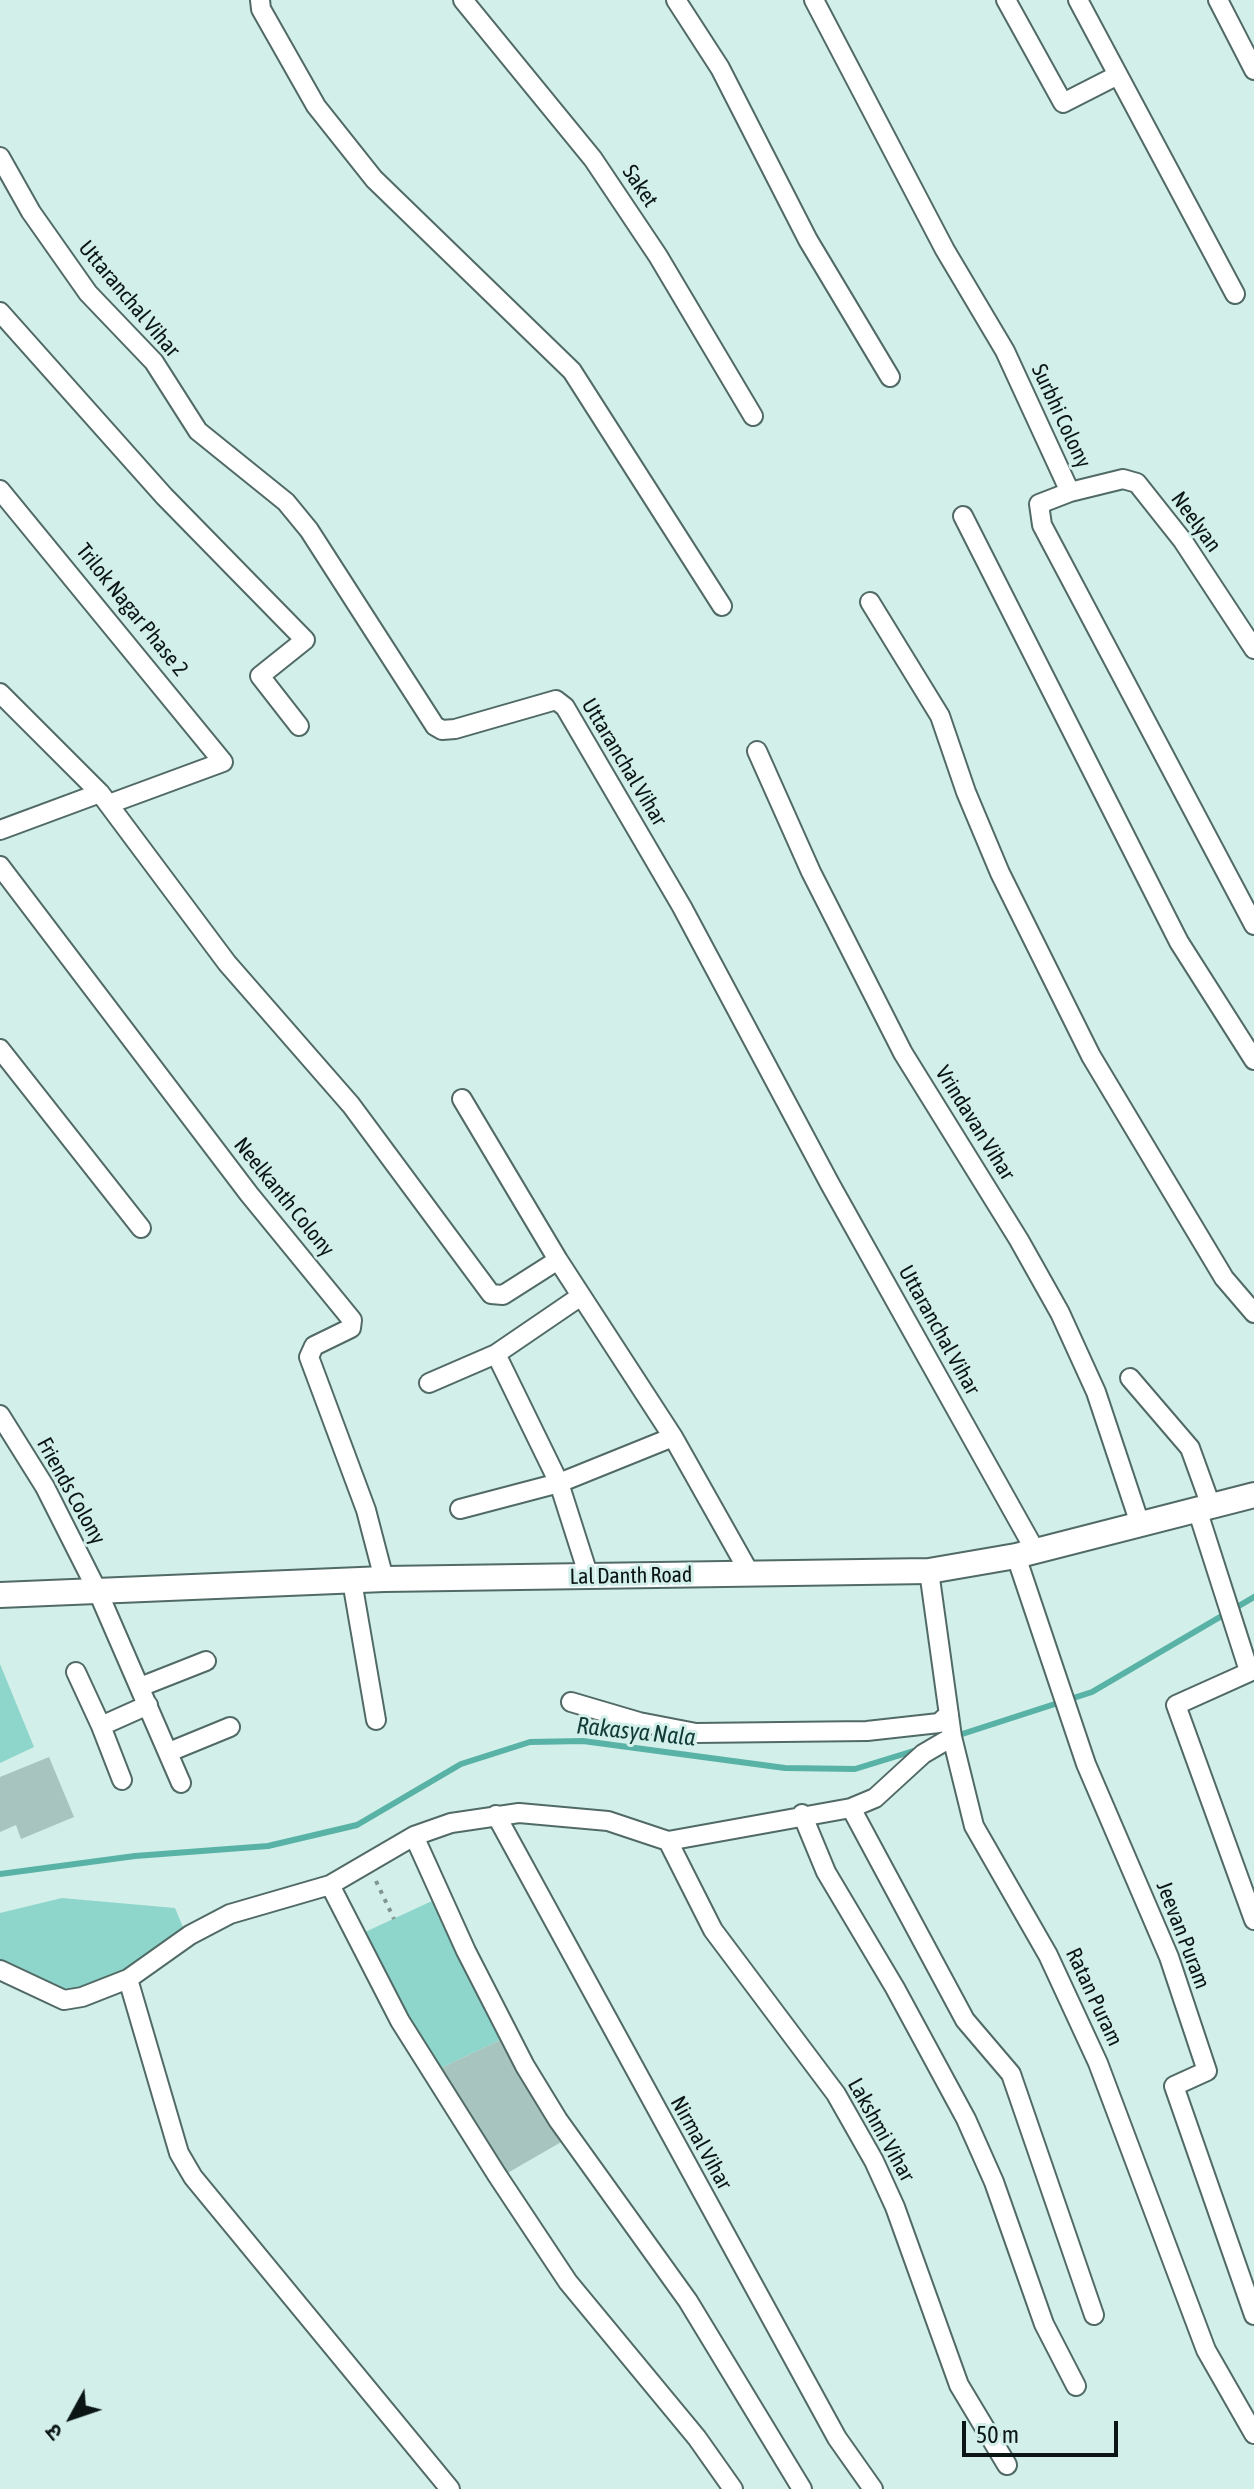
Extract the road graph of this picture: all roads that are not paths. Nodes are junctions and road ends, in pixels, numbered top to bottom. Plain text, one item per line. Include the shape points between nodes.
1 (260, 0) edge
2 (463, 0) edge
3 (676, 0) edge
4 (814, 0) edge
5 (1006, 0) edge
6 (1078, 0) edge
7 (1218, 0) edge
8 (1254, 70) edge
9 (1118, 75) junction
10 (0, 157) edge
11 (1235, 294) dead end
12 (0, 312) edge
13 (890, 377) dead end
14 (753, 416) dead end
15 (0, 490) edge
16 (1070, 492) junction
17 (963, 516) dead end
18 (870, 602) dead end
19 (722, 606) dead end
20 (1254, 649) edge
21 (0, 693) edge
22 (299, 726) dead end
23 (757, 751) dead end
24 (105, 799) junction
25 (0, 830) edge
26 (0, 866) edge
27 (1254, 925) edge
28 (0, 1049) edge
29 (1254, 1060) edge
30 (462, 1099) dead end
31 (141, 1228) dead end
32 (558, 1260) junction
33 (581, 1296) junction
34 (1254, 1313) edge
35 (496, 1354) junction
36 (1130, 1378) dead end
37 (429, 1383) dead end
38 (0, 1415) edge
39 (673, 1437) junction
40 (559, 1483) junction
41 (1254, 1495) edge
42 (1204, 1508) junction
43 (460, 1509) dead end
44 (1140, 1524) junction
45 (1026, 1554) junction
46 (929, 1571) junction
47 (749, 1572) junction
48 (589, 1577) junction
49 (384, 1579) junction
50 (352, 1581) junction
51 (98, 1592) junction
52 (0, 1595) edge
53 (206, 1661) dead end
54 (1252, 1670) edge
55 (76, 1672) dead end
56 (140, 1687) junction
57 (571, 1702) dead end
58 (148, 1705) junction
59 (949, 1714) junction
60 (376, 1720) dead end
61 (101, 1726) junction
62 (230, 1727) dead end
63 (952, 1737) junction
64 (169, 1752) junction
65 (122, 1780) dead end
66 (181, 1783) dead end
67 (851, 1808) junction
68 (802, 1814) junction
69 (496, 1815) junction
70 (414, 1836) junction
71 (668, 1841) junction
72 (330, 1885) junction
73 (1254, 1920) edge
74 (0, 1970) edge
75 (128, 1979) junction
76 (1094, 2315) dead end
77 (1254, 2315) edge
78 (1076, 2386) dead end
79 (1254, 2434) edge
80 (1007, 2465) dead end
81 (450, 2489) edge
82 (733, 2489) edge
83 (802, 2489) edge
84 (873, 2489) edge

1 - 19 street via 316,106 374,179 572,371
2 - 14 street, Saket via 593,159
3 - 13 street via 720,68 808,240
4 - 16 street, Surbhi Colony via 945,250 1005,351
5 - 9 street via 1063,103
6 - 9 street
7 - 8 street
9 - 11 street
10 - 45 street, Uttaranchal Vihar via 88,293 154,362 198,431 286,502 309,530 435,726 455,729 556,700 565,707 682,907
12 - 22 street via 164,496 305,640 260,676
15 - 24 street, Trilok Nagar Phase 2 via 223,762
16 - 20 street, Neelyan via 1123,479 1137,483 1183,541
16 - 27 street, Surbhi Colony via 1039,504 1042,525
17 - 29 street via 1179,942
18 - 34 street via 940,716 1000,873 1091,1056 1224,1278
21 - 24 street
23 - 44 street, Vrindavan Vihar via 811,872 903,1053 1060,1313 1096,1392
24 - 25 street
24 - 32 street via 227,963 351,1105 491,1294 503,1295
26 - 49 street, Neelkanth Colony via 249,1194 352,1320 351,1328 314,1346 309,1357 366,1510
28 - 31 street
30 - 32 street
32 - 33 street
33 - 35 street
33 - 39 street
35 - 37 street
35 - 40 street
36 - 42 street via 1190,1448
38 - 51 street, Friends Colony via 45,1487
39 - 40 street
39 - 47 street
40 - 43 street
40 - 48 street
41 - 42 street, Lal Danth Road
42 - 44 street, Lal Danth Road
42 - 54 street via 1226,1597
44 - 45 street, Lal Danth Road
45 - 46 street, Lal Danth Road
45 - 77 street, Jeevan Puram via 1086,1764 1169,1957 1207,2071 1174,2086
46 - 47 street, Lal Danth Road
46 - 59 street, Ratan Puram
47 - 48 street, Lal Danth Road
48 - 49 street, Lal Danth Road
49 - 50 street, Lal Danth Road
50 - 51 street, Lal Danth Road
50 - 60 street
51 - 52 street, Lal Danth Road
51 - 56 street, Friends Colony
53 - 56 street
54 - 73 street via 1179,1701 1176,1711
55 - 61 street
56 - 58 street, Friends Colony
57 - 59 street via 696,1733 867,1731 939,1723
58 - 61 street
58 - 64 street, Friends Colony
59 - 63 street, Ratan Puram
61 - 65 street
62 - 64 street
63 - 67 street via 923,1754 875,1798
63 - 79 street, Ratan Puram via 974,1826 1055,1968 1098,2063 1206,2350
64 - 66 street, Friends Colony
67 - 68 street
67 - 76 street via 965,2020 1011,2074
68 - 71 street
68 - 78 street via 826,1872 966,2119 1044,2324
69 - 70 street
69 - 71 street via 608,1821
69 - 84 street, Nirmal Vihar via 837,2438
70 - 72 street
70 - 83 street via 525,2066 688,2301
71 - 80 street, Lakshmi Vihar via 713,1930 836,2094 874,2161 959,2385
72 - 75 street via 230,1914
72 - 82 street via 400,2021 568,2282
74 - 75 street via 64,2000
75 - 81 street via 179,2153 193,2177

